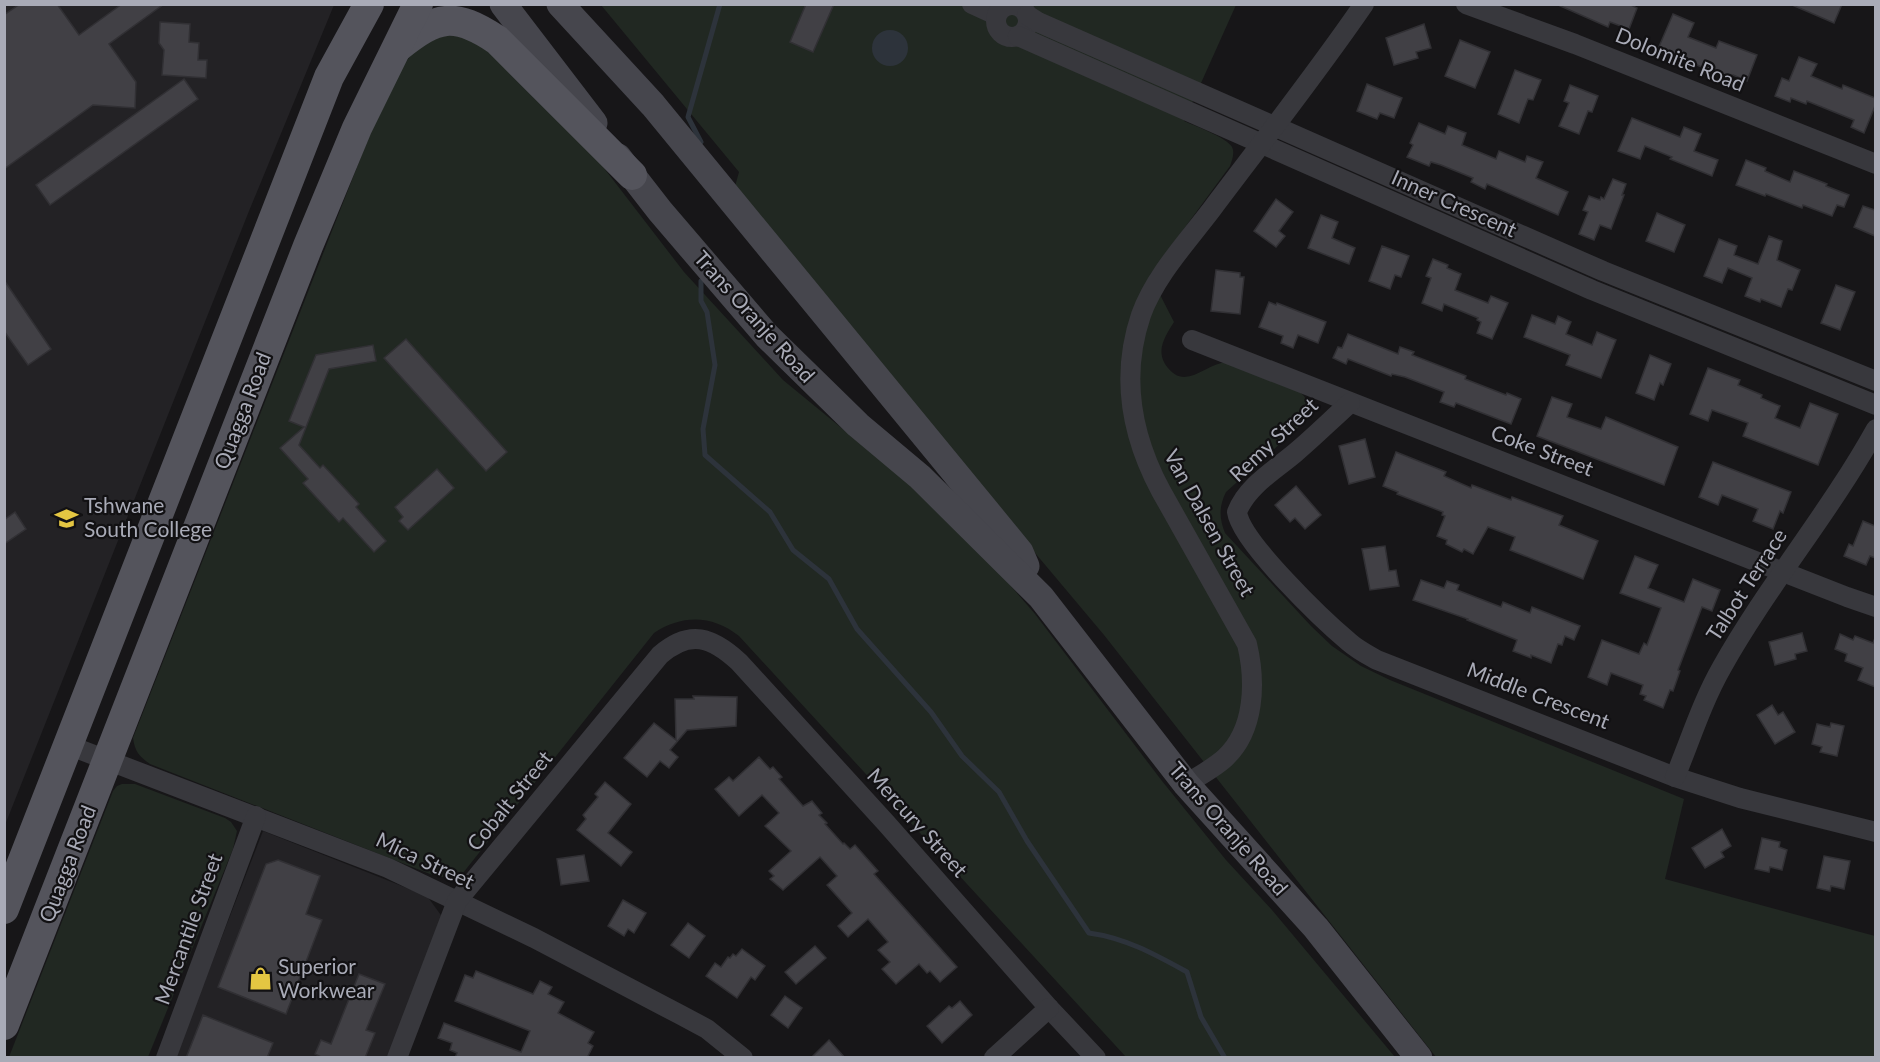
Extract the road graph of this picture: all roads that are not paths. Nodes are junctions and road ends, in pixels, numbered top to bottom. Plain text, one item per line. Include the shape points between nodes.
1 (350, 4) edge
2 (369, 4) edge
3 (418, 4) edge
4 (503, 4) edge
5 (560, 4) edge
6 (972, 4) edge
7 (1364, 4) edge
8 (1466, 4) edge
9 (996, 15) junction
10 (1027, 15) junction
11 (1018, 36) junction
12 (394, 50) junction
13 (329, 77) junction
14 (1274, 126) junction
15 (1260, 144) junction
16 (1875, 164) edge
17 (632, 175) junction
18 (1192, 340) dead end
19 (1875, 381) edge
20 (1350, 403) junction
21 (1875, 405) edge
22 (1875, 429) edge
23 (1238, 516) joint
24 (1784, 571) junction
25 (1041, 597) junction
26 (1875, 607) edge
27 (690, 639) joint
28 (68, 745) junction
29 (108, 762) junction
30 (1675, 777) junction
31 (1186, 784) junction
32 (256, 816) junction
33 (1875, 832) edge
34 (457, 902) junction
35 (4, 909) edge
36 (1049, 1008) junction
37 (4, 1025) edge
38 (166, 1058) edge
39 (396, 1058) edge
40 (743, 1058) edge
41 (994, 1058) edge
42 (1096, 1058) edge
43 (1419, 1058) edge

1 - 13 main road
2 - 13 main road, Quagga Road
3 - 12 main road, Quagga Road
4 - 17 main road, Trans Oranje Road
5 - 25 main road, Trans Oranje Road via 653,105 1000,527 1020,552
6 - 9 street
7 - 14 street, Van Dalsen Street
8 - 16 street, Dolomite Road
9 - 10 street via 1003,7 1013,5
9 - 11 street via 996,26 1003,34
10 - 11 street via 1026,28
10 - 14 street, Inner Crescent
11 - 15 street, Inner Crescent
12 - 17 main road via 423,27 442,21 461,20 481,29 497,40
12 - 29 main road, Quagga Road via 308,246
13 - 28 main road, Quagga Road
14 - 15 street, Van Dalsen Street
14 - 19 street, Inner Crescent via 1604,271
15 - 21 street, Inner Crescent via 1592,291
15 - 31 street, Van Dalsen Street via 1157,283 1142,313 1130,377 1131,413 1151,472 1233,617 1253,667 1252,702 1237,742 1223,760
17 - 25 main road, Trans Oranje Road via 767,336 858,425 920,477
18 - 20 street, Coke Street
20 - 23 street, Remy Street via 1256,486 1240,505
20 - 24 street, Coke Street
22 - 24 street, Talbot Terrace
23 - 30 street, Middle Crescent via 1261,553 1327,622 1364,652
24 - 26 street, Coke Street
24 - 30 street, Talbot Terrace via 1720,670
25 - 31 main road, Trans Oranje Road
27 - 34 street, Cobalt Street via 679,641 660,655
27 - 36 street, Mercury Street via 710,641 739,662
28 - 29 street, Mica Street
28 - 35 main road, Quagga Road
29 - 32 street, Mica Street
29 - 37 main road, Quagga Road
30 - 33 street, Middle Crescent via 1740,798
31 - 43 main road, Trans Oranje Road via 1316,928
32 - 34 street, Mica Street via 388,868
32 - 38 street, Mercantile Street
34 - 39 street, Cobalt Street
34 - 40 street, Mica Street via 679,1014
36 - 41 street
36 - 42 street, Mercury Street

